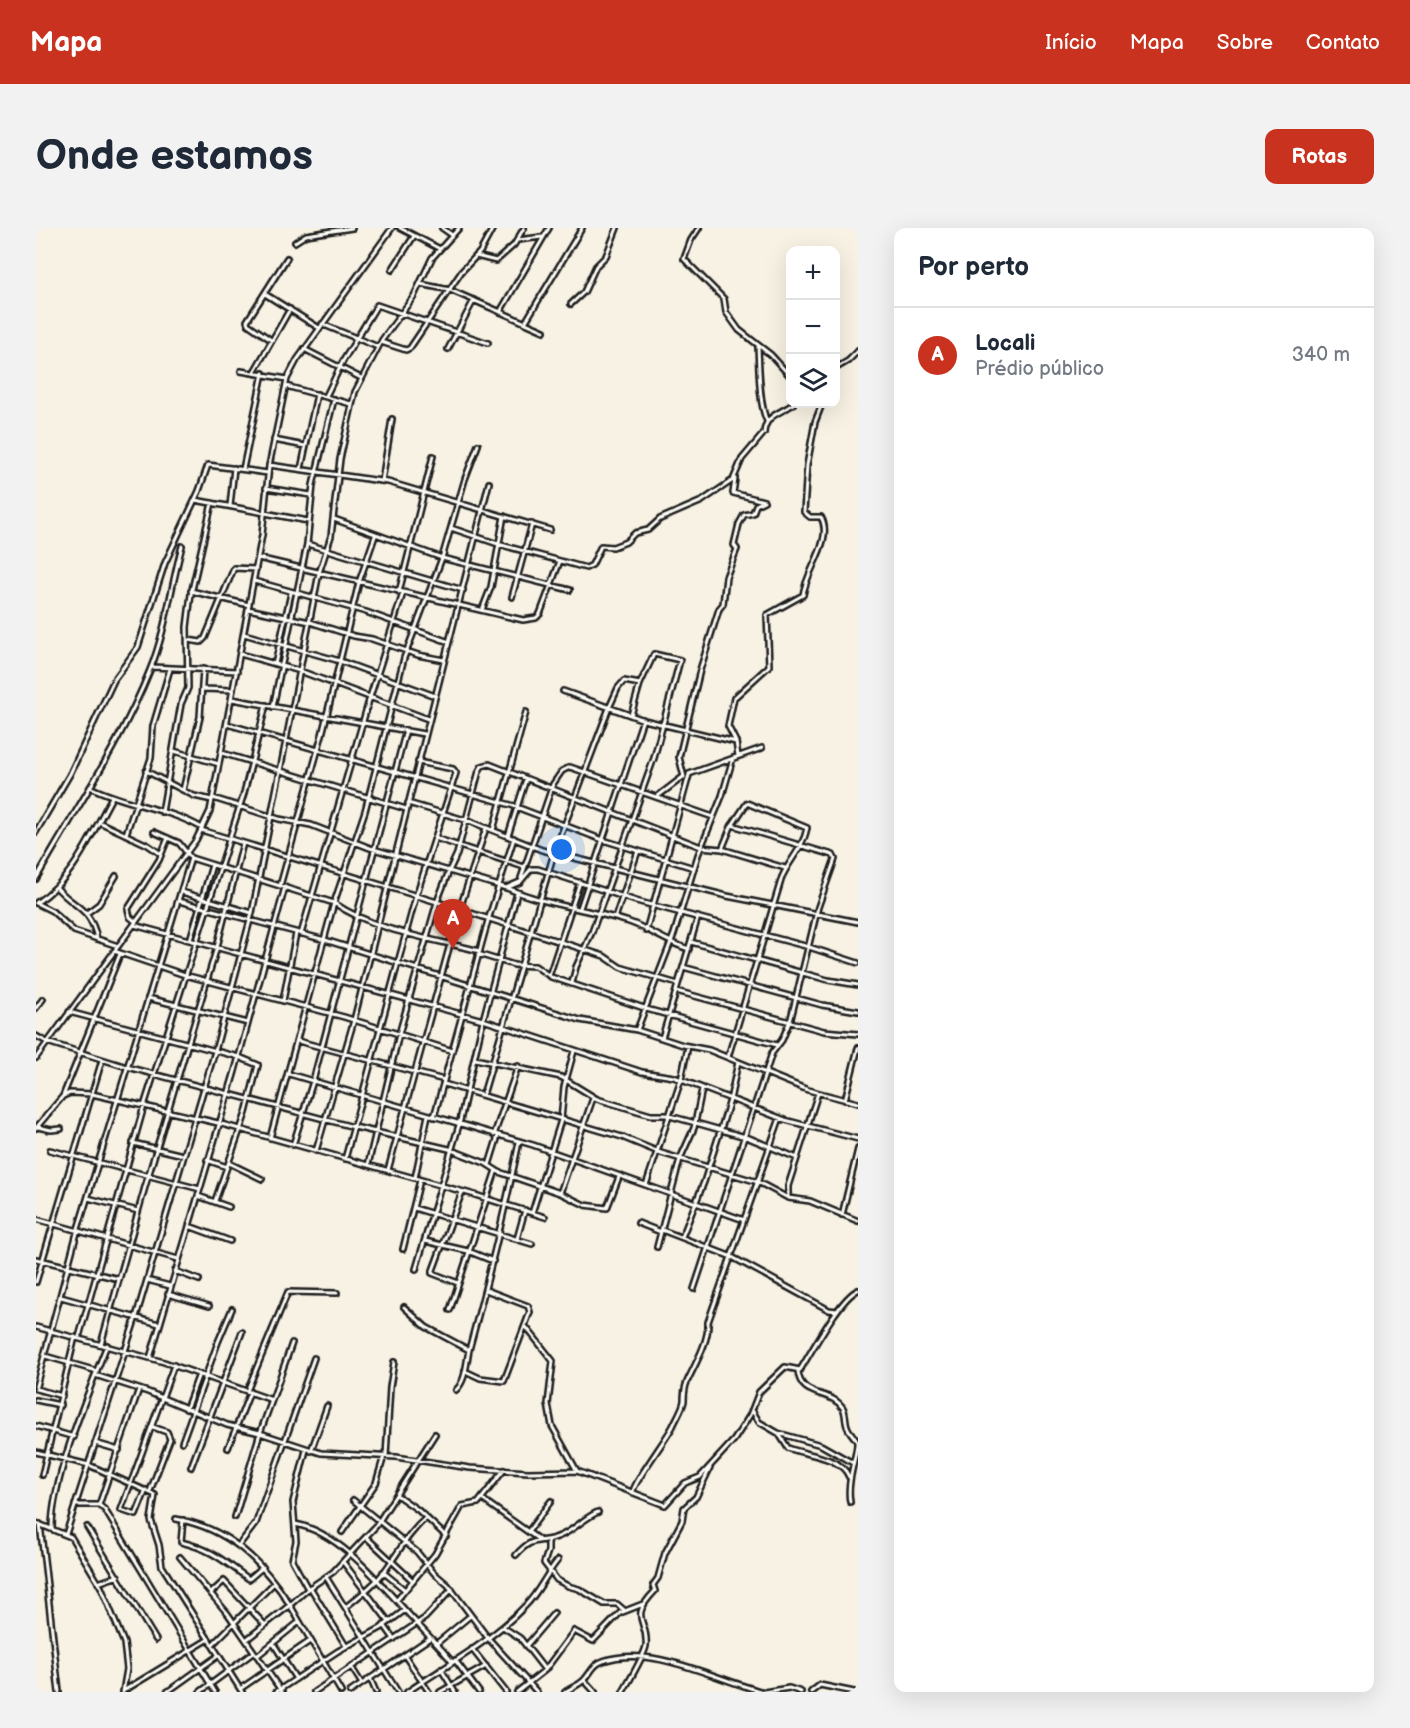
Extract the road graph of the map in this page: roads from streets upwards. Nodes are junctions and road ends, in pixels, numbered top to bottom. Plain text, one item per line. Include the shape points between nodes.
1 (352, 228) edge
2 (392, 228) edge
3 (400, 228) edge
4 (442, 228) edge
5 (459, 228) edge
6 (493, 228) edge
7 (524, 228) edge
8 (549, 228) edge
9 (580, 228) edge
10 (617, 228) edge
11 (699, 228) edge
12 (452, 235) junction
13 (414, 236) junction
14 (542, 237) junction
15 (518, 240) junction
16 (295, 242) dead end
17 (440, 249) junction
18 (476, 256) junction
19 (287, 258) dead end
20 (392, 270) dead end
21 (420, 284) junction
22 (450, 290) junction
23 (265, 294) junction
24 (474, 300) junction
25 (570, 304) dead end
26 (290, 309) junction
27 (500, 312) junction
28 (400, 313) junction
29 (429, 321) junction
30 (526, 321) junction
31 (320, 326) junction
32 (544, 331) dead end
33 (457, 332) junction
34 (355, 338) junction
35 (271, 340) junction
36 (381, 342) junction
37 (488, 343) dead end
38 (758, 346) junction
39 (378, 347) junction
40 (304, 349) junction
41 (448, 349) dead end
42 (858, 351) edge
43 (840, 366) edge
44 (339, 368) junction
45 (241, 371) dead end
46 (254, 372) junction
47 (786, 372) edge
48 (262, 373) junction
49 (361, 378) junction
50 (287, 379) junction
51 (285, 386) junction
52 (317, 394) junction
53 (326, 396) junction
54 (334, 399) junction
55 (351, 404) junction
56 (787, 408) edge
57 (820, 408) edge
58 (392, 419) dead end
59 (767, 421) junction
60 (274, 440) junction
61 (478, 445) dead end
62 (305, 446) junction
63 (433, 456) dead end
64 (269, 465) junction
65 (234, 468) junction
66 (301, 468) junction
67 (243, 469) junction
68 (317, 471) junction
69 (268, 473) junction
70 (338, 473) junction
71 (735, 478) junction
72 (382, 481) junction
73 (489, 483) dead end
74 (266, 489) junction
75 (423, 493) junction
76 (311, 495) junction
77 (195, 500) junction
78 (212, 503) junction
79 (458, 503) junction
80 (230, 506) junction
81 (482, 510) junction
82 (264, 511) junction
83 (504, 516) junction
84 (334, 519) junction
85 (308, 521) junction
86 (532, 524) junction
87 (451, 528) junction
88 (550, 530) dead end
89 (475, 535) junction
90 (375, 536) junction
91 (307, 544) junction
92 (498, 544) junction
93 (182, 546) dead end
94 (409, 548) junction
95 (327, 549) junction
96 (523, 551) junction
97 (258, 558) junction
98 (442, 558) junction
99 (367, 561) junction
100 (560, 561) junction
101 (467, 565) junction
102 (256, 569) junction
103 (302, 569) junction
104 (405, 571) junction
105 (492, 571) junction
106 (319, 573) junction
107 (516, 577) junction
108 (254, 581) junction
109 (435, 581) junction
110 (359, 582) junction
111 (549, 585) junction
112 (463, 590) junction
113 (570, 590) dead end
114 (191, 591) junction
115 (291, 593) junction
116 (401, 593) junction
117 (297, 595) junction
118 (512, 597) dead end
119 (220, 598) junction
120 (314, 599) junction
121 (427, 599) junction
122 (460, 606) junction
123 (249, 607) junction
124 (352, 608) junction
125 (483, 610) junction
126 (286, 616) junction
127 (293, 618) junction
128 (393, 621) junction
129 (310, 622) junction
130 (415, 629) junction
131 (244, 634) junction
132 (346, 634) junction
133 (188, 640) junction
134 (449, 642) junction
135 (280, 643) junction
136 (386, 644) junction
137 (287, 645) junction
138 (305, 650) junction
139 (407, 651) junction
140 (240, 654) junction
141 (444, 660) junction
142 (340, 661) junction
143 (275, 664) junction
144 (283, 666) junction
145 (151, 667) junction
146 (170, 669) junction
147 (188, 669) junction
148 (203, 669) junction
149 (237, 670) junction
150 (300, 671) junction
151 (376, 675) junction
152 (398, 681) junction
153 (335, 683) junction
154 (640, 684) junction
155 (203, 688) junction
156 (233, 690) junction
157 (563, 691) dead end
158 (435, 696) junction
159 (370, 697) junction
160 (231, 699) junction
161 (266, 705) junction
162 (391, 705) junction
163 (273, 707) junction
164 (609, 708) junction
165 (292, 712) junction
166 (526, 712) dead end
167 (631, 715) junction
168 (327, 716) junction
169 (428, 719) junction
170 (643, 719) junction
171 (363, 722) junction
172 (227, 724) junction
173 (662, 724) junction
174 (386, 725) junction
175 (687, 729) junction
176 (406, 730) junction
177 (259, 734) junction
178 (424, 734) junction
179 (736, 742) junction
180 (287, 743) junction
181 (762, 748) dead end
182 (174, 751) junction
183 (318, 751) junction
184 (222, 753) junction
185 (192, 756) junction
186 (738, 756) junction
187 (733, 758) junction
188 (352, 760) junction
189 (253, 761) junction
190 (418, 762) junction
191 (219, 764) junction
192 (376, 766) junction
193 (146, 771) junction
194 (280, 772) junction
195 (394, 772) junction
196 (510, 772) junction
197 (586, 772) junction
198 (689, 775) junction
199 (414, 777) junction
200 (684, 777) junction
201 (309, 779) junction
202 (526, 779) junction
203 (168, 781) junction
204 (621, 785) junction
205 (90, 787) junction
206 (183, 789) junction
207 (551, 789) junction
208 (343, 790) junction
209 (451, 790) junction
210 (640, 793) junction
211 (473, 795) junction
212 (658, 796) junction
213 (112, 797) junction
214 (367, 798) junction
215 (213, 799) junction
216 (576, 800) junction
217 (501, 802) junction
218 (385, 803) junction
219 (408, 803) junction
220 (135, 804) junction
221 (682, 805) junction
222 (239, 807) junction
223 (517, 807) junction
224 (406, 809) junction
225 (612, 811) junction
226 (162, 812) junction
227 (443, 814) junction
228 (541, 816) junction
229 (271, 817) junction
230 (714, 817) junction
231 (631, 818) junction
232 (467, 821) junction
233 (99, 822) junction
234 (298, 824) junction
235 (732, 825) junction
236 (566, 826) junction
237 (486, 828) junction
238 (202, 829) junction
239 (493, 830) junction
240 (36, 831) edge
241 (154, 832) dead end
242 (331, 833) junction
243 (126, 834) junction
244 (673, 835) junction
245 (508, 836) junction
246 (435, 837) junction
247 (168, 838) junction
248 (514, 838) junction
249 (228, 839) junction
250 (603, 840) junction
251 (243, 843) junction
252 (355, 843) junction
253 (459, 845) junction
254 (532, 845) junction
255 (621, 846) junction
256 (701, 847) junction
257 (802, 847) junction
258 (264, 849) junction
259 (722, 849) junction
260 (375, 850) junction
261 (638, 851) junction
262 (187, 852) junction
263 (479, 852) junction
264 (554, 853) junction
265 (161, 854) junction
266 (394, 856) junction
267 (289, 857) junction
268 (191, 858) junction
269 (666, 859) junction
270 (506, 861) junction
271 (595, 863) junction
272 (426, 864) junction
273 (213, 865) junction
274 (219, 867) junction
275 (321, 867) junction
276 (524, 867) junction
277 (615, 868) junction
278 (693, 868) junction
279 (785, 868) junction
280 (449, 871) junction
281 (234, 872) junction
282 (548, 872) junction
283 (631, 873) junction
284 (344, 874) junction
285 (116, 876) dead end
286 (470, 878) junction
287 (36, 879) edge
288 (259, 879) junction
289 (660, 880) junction
290 (367, 881) junction
291 (520, 882) junction
292 (580, 882) junction
293 (587, 885) junction
294 (280, 886) junction
295 (498, 886) junction
296 (687, 886) junction
297 (56, 887) junction
298 (285, 887) junction
299 (386, 887) junction
300 (506, 888) junction
301 (606, 891) junction
302 (182, 892) junction
303 (518, 893) junction
304 (313, 896) junction
305 (416, 896) junction
306 (623, 897) junction
307 (202, 898) junction
308 (209, 900) junction
309 (179, 901) junction
310 (540, 901) junction
311 (437, 902) junction
312 (36, 903) edge
313 (334, 903) junction
314 (653, 905) junction
315 (228, 906) junction
316 (572, 906) junction
317 (774, 906) junction
318 (199, 907) junction
319 (460, 908) junction
320 (580, 908) junction
321 (206, 909) junction
322 (680, 912) junction
323 (87, 913) junction
324 (252, 913) junction
325 (597, 913) junction
326 (226, 914) junction
327 (817, 915) junction
328 (357, 917) junction
329 (489, 917) junction
330 (698, 917) junction
331 (615, 918) junction
332 (249, 921) junction
333 (858, 922) edge
334 (135, 923) junction
335 (377, 923) junction
336 (509, 925) junction
337 (274, 927) junction
338 (646, 931) junction
339 (406, 932) junction
340 (529, 932) junction
341 (297, 933) junction
342 (168, 934) junction
343 (301, 934) junction
344 (766, 935) junction
345 (426, 938) junction
346 (97, 939) junction
347 (190, 940) junction
348 (325, 940) junction
349 (196, 941) junction
350 (691, 942) junction
351 (560, 943) junction
352 (450, 944) junction
353 (670, 944) junction
354 (118, 946) junction
355 (217, 947) junction
356 (810, 947) junction
357 (349, 948) junction
358 (689, 949) junction
359 (114, 951) junction
360 (583, 951) junction
361 (479, 952) junction
362 (120, 954) junction
363 (241, 954) junction
364 (369, 954) junction
365 (266, 960) junction
366 (757, 960) junction
367 (499, 961) junction
368 (398, 963) junction
369 (858, 963) edge
370 (519, 966) junction
371 (158, 967) junction
372 (291, 967) junction
373 (683, 967) junction
374 (417, 969) junction
375 (316, 973) junction
376 (802, 973) junction
377 (185, 975) junction
378 (549, 976) junction
379 (442, 977) junction
380 (658, 979) junction
381 (207, 981) junction
382 (339, 981) junction
383 (572, 983) junction
384 (678, 984) junction
385 (470, 985) junction
386 (858, 985) edge
387 (750, 986) junction
388 (232, 987) junction
389 (361, 988) junction
390 (491, 992) junction
391 (676, 992) junction
392 (256, 994) junction
393 (389, 996) junction
394 (148, 998) junction
395 (510, 998) junction
396 (795, 998) junction
397 (43, 999) dead end
398 (283, 1001) junction
399 (408, 1001) junction
400 (176, 1005) junction
401 (307, 1007) junction
402 (36, 1008) edge
403 (433, 1008) junction
404 (646, 1009) junction
405 (742, 1009) junction
406 (198, 1010) junction
407 (858, 1011) edge
408 (69, 1012) junction
409 (329, 1013) junction
410 (668, 1015) junction
411 (462, 1016) junction
412 (224, 1017) junction
413 (93, 1019) junction
414 (354, 1020) junction
415 (483, 1020) junction
416 (789, 1022) junction
417 (248, 1023) junction
418 (501, 1027) junction
419 (381, 1029) junction
420 (637, 1030) junction
421 (138, 1032) junction
422 (399, 1034) junction
423 (735, 1034) junction
424 (858, 1034) edge
425 (36, 1036) edge
426 (165, 1038) junction
427 (663, 1038) junction
428 (298, 1041) junction
429 (47, 1042) junction
430 (423, 1042) junction
431 (187, 1043) junction
432 (777, 1045) junction
433 (688, 1046) junction
434 (321, 1047) junction
435 (858, 1050) edge
436 (215, 1051) junction
437 (453, 1051) junction
438 (573, 1051) junction
439 (79, 1052) junction
440 (345, 1054) junction
441 (238, 1057) junction
442 (728, 1057) junction
443 (36, 1058) edge
444 (474, 1059) junction
445 (102, 1060) junction
446 (738, 1061) junction
447 (372, 1062) junction
448 (491, 1062) junction
449 (391, 1066) junction
450 (518, 1066) junction
451 (127, 1067) junction
452 (415, 1072) junction
453 (766, 1072) junction
454 (154, 1073) junction
455 (289, 1074) junction
456 (566, 1078) junction
457 (178, 1079) junction
458 (681, 1080) junction
459 (313, 1081) junction
460 (444, 1082) junction
461 (203, 1086) junction
462 (335, 1087) junction
463 (702, 1089) junction
464 (465, 1090) junction
465 (818, 1093) junction
466 (92, 1094) junction
467 (228, 1094) junction
468 (363, 1095) junction
469 (483, 1095) junction
470 (63, 1096) junction
471 (593, 1097) junction
472 (250, 1098) junction
473 (117, 1099) junction
474 (383, 1100) junction
475 (730, 1100) junction
476 (845, 1100) junction
477 (504, 1101) junction
478 (858, 1103) edge
479 (144, 1106) junction
480 (279, 1106) junction
481 (406, 1106) junction
482 (753, 1109) junction
483 (168, 1112) junction
484 (303, 1113) junction
485 (428, 1115) junction
486 (668, 1116) junction
487 (195, 1117) junction
488 (434, 1117) junction
489 (780, 1118) junction
490 (325, 1119) junction
491 (561, 1120) junction
492 (218, 1123) junction
493 (695, 1123) junction
494 (459, 1125) junction
495 (806, 1125) junction
496 (37, 1127) edge
497 (354, 1127) junction
498 (585, 1127) junction
499 (61, 1129) dead end
500 (239, 1129) junction
501 (720, 1131) junction
502 (375, 1132) junction
503 (496, 1135) junction
504 (397, 1137) junction
505 (270, 1138) junction
506 (742, 1139) junction
507 (858, 1139) edge
508 (519, 1142) junction
509 (133, 1143) junction
510 (422, 1143) junction
511 (293, 1144) junction
512 (772, 1148) junction
513 (157, 1149) junction
514 (858, 1149) edge
515 (50, 1150) dead end
516 (451, 1150) junction
517 (316, 1151) junction
518 (658, 1151) junction
519 (551, 1152) junction
520 (73, 1155) junction
521 (183, 1155) junction
522 (796, 1158) junction
523 (345, 1159) junction
524 (572, 1159) junction
525 (680, 1159) junction
526 (207, 1160) junction
527 (98, 1162) junction
528 (228, 1165) junction
529 (368, 1165) junction
530 (489, 1165) junction
531 (709, 1167) junction
532 (126, 1169) junction
533 (388, 1170) junction
534 (496, 1170) junction
535 (730, 1174) junction
536 (148, 1175) junction
537 (512, 1176) junction
538 (619, 1177) junction
539 (415, 1178) junction
540 (262, 1179) dead end
541 (420, 1180) junction
542 (176, 1182) junction
543 (758, 1182) junction
544 (540, 1185) junction
545 (646, 1185) junction
546 (442, 1187) junction
547 (200, 1189) junction
548 (462, 1192) junction
549 (560, 1192) junction
550 (671, 1194) junction
551 (198, 1196) junction
552 (88, 1198) junction
553 (485, 1198) junction
554 (788, 1198) junction
555 (215, 1201) junction
556 (695, 1203) junction
557 (505, 1204) junction
558 (115, 1205) junction
559 (229, 1207) dead end
560 (414, 1208) junction
561 (525, 1210) junction
562 (138, 1211) junction
563 (719, 1212) junction
564 (433, 1213) junction
565 (532, 1213) junction
566 (842, 1215) junction
567 (545, 1217) dead end
568 (36, 1219) edge
569 (453, 1219) junction
570 (744, 1220) junction
571 (858, 1221) edge
572 (52, 1223) junction
573 (638, 1223) dead end
574 (188, 1226) junction
575 (476, 1226) junction
576 (78, 1229) junction
577 (662, 1231) junction
578 (499, 1233) junction
579 (682, 1237) junction
580 (105, 1238) junction
581 (517, 1239) junction
582 (230, 1241) dead end
583 (425, 1241) junction
584 (532, 1244) dead end
585 (129, 1245) junction
586 (443, 1245) junction
587 (657, 1247) dead end
588 (708, 1247) junction
589 (403, 1249) dead end
590 (468, 1251) junction
591 (154, 1252) junction
592 (732, 1257) junction
593 (38, 1259) edge
594 (178, 1259) junction
595 (493, 1261) junction
596 (69, 1266) junction
597 (416, 1269) dead end
598 (175, 1270) junction
599 (96, 1273) junction
600 (119, 1279) junction
601 (147, 1280) junction
602 (199, 1280) dead end
603 (36, 1282) edge
604 (458, 1282) junction
605 (170, 1286) junction
606 (694, 1289) dead end
607 (486, 1290) junction
608 (858, 1290) edge
609 (337, 1293) dead end
610 (168, 1294) junction
611 (61, 1297) junction
612 (88, 1304) junction
613 (209, 1306) dead end
614 (404, 1307) dead end
615 (111, 1310) junction
616 (232, 1310) dead end
617 (450, 1310) dead end
618 (837, 1311) junction
619 (136, 1317) junction
620 (159, 1324) junction
621 (36, 1327) edge
622 (526, 1327) junction
623 (52, 1331) junction
624 (242, 1332) dead end
625 (77, 1337) junction
626 (292, 1343) dead end
627 (101, 1344) junction
628 (107, 1346) junction
629 (125, 1350) junction
630 (469, 1350) junction
631 (45, 1356) junction
632 (150, 1358) junction
633 (314, 1358) dead end
634 (394, 1362) dead end
635 (69, 1363) junction
636 (174, 1365) junction
637 (465, 1371) junction
638 (798, 1371) junction
639 (96, 1373) junction
640 (199, 1374) junction
641 (207, 1377) junction
642 (115, 1381) junction
643 (222, 1383) junction
644 (36, 1387) edge
645 (139, 1389) junction
646 (456, 1390) dead end
647 (248, 1392) junction
648 (62, 1396) junction
649 (162, 1399) junction
650 (36, 1400) edge
651 (272, 1400) junction
652 (60, 1405) junction
653 (327, 1406) dead end
654 (186, 1409) junction
655 (752, 1410) junction
656 (194, 1413) junction
657 (209, 1418) junction
658 (36, 1426) edge
659 (153, 1427) junction
660 (237, 1428) junction
661 (53, 1431) junction
662 (260, 1433) junction
663 (778, 1433) junction
664 (435, 1434) dead end
665 (74, 1437) junction
666 (95, 1442) junction
667 (182, 1442) dead end
668 (285, 1442) junction
669 (228, 1448) dead end
670 (119, 1450) junction
671 (306, 1450) junction
672 (311, 1451) junction
673 (36, 1452) edge
674 (47, 1455) junction
675 (385, 1456) junction
676 (66, 1460) junction
677 (419, 1461) junction
678 (854, 1463) junction
679 (89, 1465) junction
680 (711, 1466) junction
681 (190, 1467) dead end
682 (504, 1469) junction
683 (577, 1471) junction
684 (112, 1473) junction
685 (42, 1475) dead end
686 (849, 1477) junction
687 (132, 1482) junction
688 (148, 1490) junction
689 (633, 1492) junction
690 (398, 1496) junction
691 (482, 1499) junction
692 (353, 1500) dead end
693 (550, 1501) dead end
694 (850, 1502) dead end
695 (75, 1505) junction
696 (99, 1505) junction
697 (360, 1505) junction
698 (598, 1512) dead end
699 (234, 1517) dead end
700 (426, 1518) junction
701 (176, 1519) dead end
702 (183, 1520) junction
703 (381, 1520) junction
704 (38, 1524) edge
705 (295, 1524) junction
706 (87, 1527) dead end
707 (52, 1528) junction
708 (342, 1532) dead end
709 (528, 1532) junction
710 (66, 1534) junction
711 (446, 1536) junction
712 (366, 1537) junction
713 (540, 1540) junction
714 (548, 1540) junction
715 (404, 1542) junction
716 (239, 1545) junction
717 (350, 1556) junction
718 (516, 1556) dead end
719 (180, 1557) dead end
720 (558, 1560) dead end
721 (392, 1561) junction
722 (343, 1562) junction
723 (427, 1564) junction
724 (263, 1567) junction
725 (550, 1569) junction
726 (383, 1572) junction
727 (118, 1576) junction
728 (326, 1577) junction
729 (377, 1580) junction
730 (413, 1581) junction
731 (99, 1582) junction
732 (274, 1582) junction
733 (309, 1588) junction
734 (452, 1589) junction
735 (365, 1590) junction
736 (405, 1590) junction
737 (211, 1593) junction
738 (397, 1600) junction
739 (644, 1603) junction
740 (290, 1605) junction
741 (346, 1606) junction
742 (250, 1608) junction
743 (405, 1610) junction
744 (624, 1610) junction
745 (554, 1613) dead end
746 (471, 1616) junction
747 (299, 1622) junction
748 (389, 1622) junction
749 (417, 1623) junction
750 (235, 1624) junction
751 (265, 1625) junction
752 (384, 1625) junction
753 (503, 1627) junction
754 (364, 1636) junction
755 (430, 1638) junction
756 (488, 1638) junction
757 (209, 1639) junction
758 (394, 1639) junction
759 (156, 1640) dead end
760 (246, 1640) junction
761 (310, 1641) junction
762 (273, 1643) junction
763 (437, 1643) junction
764 (212, 1645) junction
765 (346, 1646) junction
766 (526, 1646) junction
767 (472, 1649) junction
768 (189, 1651) junction
769 (374, 1653) junction
770 (255, 1654) junction
771 (219, 1655) junction
772 (404, 1655) junction
773 (642, 1656) junction
774 (283, 1660) junction
775 (322, 1661) junction
776 (453, 1661) junction
777 (486, 1666) junction
778 (352, 1667) junction
779 (199, 1668) junction
780 (384, 1669) junction
781 (441, 1669) junction
782 (546, 1670) junction
783 (229, 1671) junction
784 (268, 1671) junction
785 (370, 1678) junction
786 (468, 1678) junction
787 (296, 1679) junction
788 (333, 1679) junction
789 (584, 1680) junction
790 (422, 1682) junction
791 (531, 1683) junction
792 (362, 1684) junction
793 (210, 1685) junction
794 (452, 1687) junction
795 (241, 1691) edge
796 (281, 1691) edge
797 (59, 1692) edge
798 (123, 1692) edge
799 (167, 1692) edge
800 (200, 1692) edge
801 (215, 1692) edge
802 (276, 1692) edge
803 (314, 1692) edge
804 (341, 1692) edge
805 (350, 1692) edge
806 (376, 1692) edge
807 (398, 1692) edge
808 (406, 1692) edge
809 (429, 1692) edge
810 (440, 1692) edge
811 (455, 1692) edge
812 (479, 1692) edge
813 (506, 1692) edge
814 (517, 1692) edge
815 (537, 1692) edge
816 (565, 1692) edge
817 (595, 1692) edge
818 (623, 1692) edge
819 (764, 1692) edge
820 (801, 1692) edge
821 (811, 1692) edge
822 (854, 1692) edge

1 - 16 street via 306,235
2 - 31 street
3 - 13 street
4 - 12 street
5 - 12 street
6 - 18 street
7 - 15 street
8 - 14 street
9 - 30 street
10 - 25 street via 606,256 584,292
11 - 38 street via 684,259 724,299 733,322
12 - 17 street
13 - 17 street
13 - 20 street
14 - 15 street
14 - 27 street
15 - 18 street via 496,261
17 - 21 street
18 - 22 street
19 - 23 street
21 - 22 street
21 - 28 street
22 - 24 street
22 - 29 street
23 - 26 street
23 - 35 street via 247,323
24 - 27 street
24 - 33 street
26 - 31 street
26 - 35 street
27 - 30 street
28 - 29 street
28 - 34 street via 377,305
28 - 36 street
29 - 33 street
29 - 36 street via 408,350
30 - 32 street
31 - 34 street
31 - 40 street
33 - 37 street
33 - 41 street
34 - 39 street
34 - 44 street
35 - 46 street
36 - 39 street
38 - 47 street
38 - 59 street via 760,400
39 - 49 street
40 - 44 street
40 - 50 street
42 - 43 street
44 - 49 street
44 - 53 street
45 - 46 street
46 - 48 street
48 - 50 street
48 - 67 street
49 - 55 street
50 - 51 street
51 - 52 street
51 - 60 street
52 - 53 street
52 - 62 street
53 - 54 street
54 - 55 street
54 - 68 street
55 - 70 street
56 - 59 street
57 - 179 street via 807,465 804,512 810,517 821,517 826,535 803,595 767,615 770,662 762,675 734,698 728,726
58 - 72 street
59 - 71 street via 764,433 742,459
60 - 62 street
60 - 64 street
61 - 79 street
62 - 66 street
63 - 75 street
64 - 66 street
64 - 69 street
65 - 67 street
65 - 77 street via 208,465
65 - 80 street
66 - 68 street
67 - 69 street
68 - 70 street
68 - 76 street
69 - 74 street
70 - 72 street
70 - 84 street
71 - 100 street via 702,501 635,533 626,542 600,546 592,565 586,568
71 - 175 street via 733,494 764,501 756,505 753,513 744,515 739,524 734,545 737,549 700,670
72 - 75 street
73 - 81 street
74 - 76 street
74 - 82 street
75 - 79 street
75 - 94 street
76 - 85 street
77 - 78 street
77 - 240 street via 165,562 138,647 114,680 70,774
78 - 80 street
78 - 114 street
79 - 81 street
79 - 87 street
80 - 82 street
81 - 83 street
81 - 89 street
82 - 85 street
82 - 97 street
83 - 86 street
83 - 92 street
84 - 90 street
84 - 95 street
85 - 91 street
86 - 88 street
86 - 96 street
87 - 89 street
87 - 98 street
89 - 92 street
89 - 101 street
90 - 94 street
90 - 99 street
91 - 95 street
91 - 103 street
92 - 96 street
92 - 105 street
93 - 145 street
94 - 98 street
94 - 104 street
95 - 99 street
95 - 106 street
96 - 100 street
96 - 107 street
97 - 102 street
97 - 103 street
98 - 101 street
98 - 109 street
99 - 104 street
99 - 110 street
100 - 111 street
101 - 105 street
101 - 112 street
102 - 108 street
102 - 119 street via 234,568
103 - 106 street
103 - 117 street
104 - 109 street
104 - 116 street
105 - 107 street
105 - 125 street
106 - 110 street
106 - 120 street
107 - 111 street
107 - 118 street
108 - 115 street
108 - 123 street
109 - 112 street
109 - 121 street
110 - 116 street
110 - 124 street
111 - 113 street
111 - 125 street via 544,607 536,618 523,620
112 - 122 street
114 - 119 street
114 - 133 street
115 - 117 street
115 - 126 street
116 - 121 street
116 - 128 street
117 - 120 street
117 - 127 street
119 - 123 street
119 - 133 street via 203,640
120 - 124 street
120 - 129 street
121 - 122 street
121 - 130 street
122 - 125 street
122 - 134 street
123 - 126 street
123 - 131 street
124 - 128 street
124 - 132 street
126 - 127 street
126 - 135 street
127 - 129 street
127 - 137 street
128 - 130 street
128 - 136 street
129 - 132 street
129 - 138 street
130 - 134 street
130 - 139 street
131 - 135 street
131 - 140 street
132 - 136 street
132 - 142 street
133 - 147 street
134 - 141 street
135 - 137 street
135 - 143 street
136 - 139 street
136 - 151 street
137 - 138 street
137 - 144 street
138 - 142 street
138 - 150 street
139 - 141 street
139 - 152 street
140 - 143 street
140 - 149 street
141 - 158 street
142 - 151 street
142 - 153 street
143 - 144 street
144 - 150 street
144 - 163 street
145 - 146 street
145 - 205 street
146 - 147 street
146 - 193 street via 153,726 152,752
147 - 148 street
147 - 182 street via 188,690 181,704
148 - 149 street
148 - 155 street
149 - 156 street
150 - 153 street
150 - 165 street
151 - 152 street
151 - 159 street
152 - 158 street
152 - 162 street
153 - 159 street
153 - 168 street
154 - 164 street via 624,681
154 - 167 street
154 - 173 street via 654,654 680,660
155 - 156 street
155 - 185 street
156 - 160 street
157 - 164 street
158 - 169 street
159 - 162 street
159 - 171 street
160 - 161 street
160 - 172 street
161 - 163 street
161 - 177 street
162 - 169 street
162 - 174 street
163 - 165 street
164 - 167 street
164 - 197 street
165 - 168 street
165 - 180 street
166 - 196 street
167 - 170 street
168 - 171 street
168 - 183 street
169 - 178 street
170 - 173 street
170 - 204 street
171 - 174 street
171 - 188 street
172 - 177 street
172 - 184 street
173 - 175 street
173 - 210 street
174 - 176 street
174 - 192 street
175 - 179 street
175 - 200 street via 679,757
176 - 178 street
176 - 195 street
177 - 180 street
177 - 189 street
178 - 190 street
179 - 186 street
180 - 183 street
180 - 194 street
181 - 186 street
182 - 185 street
182 - 203 street
183 - 188 street
183 - 201 street
184 - 189 street
184 - 191 street
185 - 191 street
185 - 206 street
186 - 187 street
187 - 198 street
187 - 230 street
188 - 192 street
188 - 208 street
189 - 194 street
189 - 222 street
190 - 199 street
190 - 209 street via 455,770
191 - 215 street
192 - 195 street
192 - 214 street
193 - 203 street
193 - 220 street
194 - 201 street
194 - 229 street
195 - 199 street
195 - 218 street
196 - 202 street
196 - 211 street via 485,764 479,771
196 - 217 street
197 - 204 street
197 - 207 street via 565,769
197 - 216 street
198 - 200 street
198 - 221 street
199 - 209 street
199 - 219 street
200 - 212 street
201 - 208 street
201 - 234 street
202 - 207 street
202 - 223 street
203 - 206 street
203 - 226 street
204 - 210 street
204 - 225 street
205 - 213 street
205 - 287 street
206 - 215 street
207 - 216 street
207 - 228 street
208 - 214 street
208 - 242 street
209 - 211 street
209 - 227 street
210 - 212 street
210 - 231 street
211 - 217 street
211 - 232 street
212 - 221 street
213 - 220 street
213 - 233 street
214 - 218 street
214 - 252 street
215 - 222 street
215 - 238 street
216 - 225 street
216 - 236 street
217 - 223 street
217 - 239 street
218 - 224 street
218 - 260 street
219 - 224 street
219 - 227 street
220 - 226 street
220 - 243 street
221 - 230 street
221 - 244 street
222 - 229 street
222 - 249 street
223 - 228 street
223 - 245 street
224 - 266 street
225 - 231 street
225 - 250 street
226 - 238 street
227 - 232 street
227 - 246 street
228 - 236 street
228 - 254 street
229 - 234 street
229 - 258 street
230 - 256 street
231 - 244 street
231 - 255 street
232 - 237 street
232 - 253 street
233 - 243 street
233 - 297 street via 71,870
234 - 242 street
234 - 267 street
235 - 257 street
235 - 257 street via 744,805 751,804 805,826
235 - 259 street
236 - 250 street
236 - 264 street
237 - 239 street
237 - 263 street
238 - 249 street
238 - 262 street
239 - 245 street
241 - 247 street
242 - 252 street
242 - 275 street
243 - 265 street
244 - 256 street
244 - 269 street
245 - 248 street
246 - 253 street
246 - 272 street
247 - 262 street
247 - 265 street
248 - 254 street
248 - 270 street
249 - 251 street
249 - 274 street
250 - 255 street
250 - 271 street
251 - 258 street
251 - 281 street
252 - 260 street
252 - 284 street
253 - 263 street
253 - 280 street
254 - 264 street
254 - 276 street
255 - 261 street
255 - 277 street
256 - 259 street
256 - 278 street
257 - 279 street
257 - 327 street via 834,857
258 - 267 street
258 - 288 street
259 - 279 street
260 - 266 street
260 - 290 street
261 - 269 street
261 - 283 street
262 - 268 street
262 - 334 street
263 - 270 street
263 - 286 street
264 - 271 street
264 - 282 street
265 - 334 street via 128,909
266 - 272 street
266 - 299 street
267 - 275 street
267 - 294 street
268 - 273 street
268 - 302 street
269 - 278 street
269 - 289 street
270 - 276 street
270 - 295 street
271 - 277 street
271 - 293 street
272 - 280 street
272 - 305 street
273 - 274 street
273 - 307 street
274 - 281 street
274 - 308 street
275 - 284 street
275 - 304 street
276 - 291 street
277 - 283 street
277 - 301 street
278 - 296 street
279 - 317 street
280 - 286 street
280 - 311 street
281 - 288 street
281 - 315 street
282 - 291 street via 531,869
282 - 292 street
282 - 310 street
283 - 289 street
283 - 306 street
284 - 290 street
284 - 313 street
285 - 323 street via 99,904
286 - 295 street
286 - 319 street
288 - 294 street
288 - 324 street
289 - 296 street
289 - 314 street
290 - 299 street
290 - 328 street
291 - 300 street
292 - 293 street
292 - 316 street
293 - 301 street
293 - 320 street
294 - 298 street
295 - 300 street
295 - 329 street
296 - 317 street
296 - 322 street
297 - 312 street
297 - 323 street
298 - 304 street
298 - 337 street
299 - 305 street
299 - 335 street
300 - 303 street
301 - 306 street
301 - 325 street
302 - 307 street
302 - 309 street
303 - 310 street
303 - 336 street
304 - 313 street
304 - 343 street
305 - 311 street
305 - 339 street
306 - 314 street
306 - 331 street
307 - 308 street
307 - 318 street
308 - 315 street
308 - 321 street
309 - 318 street
309 - 342 street
310 - 316 street
310 - 340 street
311 - 319 street
311 - 345 street
312 - 346 street via 52,911 69,928
313 - 328 street
313 - 348 street
314 - 322 street
314 - 338 street
315 - 324 street
315 - 326 street
316 - 320 street
316 - 351 street
317 - 327 street
317 - 344 street
318 - 321 street
318 - 347 street
319 - 329 street
319 - 352 street
320 - 325 street
321 - 326 street
321 - 349 street
322 - 330 street
322 - 353 street
323 - 346 street
324 - 332 street
325 - 331 street
325 - 360 street
326 - 332 street
326 - 355 street
327 - 333 street
327 - 356 street
328 - 335 street
328 - 357 street
329 - 336 street
329 - 361 street
330 - 344 street
330 - 350 street
331 - 338 street
332 - 337 street
332 - 363 street
334 - 342 street
334 - 354 street
335 - 339 street
335 - 364 street
336 - 340 street
336 - 367 street
337 - 341 street
337 - 365 street
338 - 353 street
339 - 345 street
339 - 368 street
340 - 351 street
340 - 370 street
341 - 343 street
341 - 372 street
342 - 347 street
342 - 371 street
343 - 348 street
344 - 356 street
344 - 366 street
345 - 352 street
345 - 374 street
346 - 354 street
347 - 349 street
348 - 357 street
348 - 375 street
349 - 355 street
349 - 377 street
350 - 358 street
350 - 366 street
351 - 360 street
351 - 378 street
352 - 361 street
352 - 379 street
353 - 358 street
353 - 380 street
354 - 359 street
355 - 363 street
355 - 381 street
356 - 369 street
356 - 376 street
357 - 364 street
357 - 382 street
358 - 373 street
359 - 362 street
359 - 408 street
360 - 380 street
360 - 383 street
361 - 367 street
361 - 385 street
362 - 371 street
362 - 413 street
363 - 365 street
363 - 388 street
364 - 368 street
364 - 389 street
365 - 372 street
365 - 392 street
366 - 376 street
366 - 387 street
367 - 370 street
367 - 390 street
368 - 374 street
368 - 393 street
370 - 378 street via 535,966
370 - 395 street
371 - 377 street
371 - 394 street
372 - 375 street
372 - 398 street
373 - 384 street
373 - 387 street
374 - 379 street
374 - 399 street
375 - 382 street
375 - 401 street
376 - 386 street
376 - 396 street
377 - 381 street
377 - 400 street
378 - 383 street
379 - 385 street
379 - 403 street
380 - 384 street
380 - 404 street
381 - 388 street
381 - 406 street
382 - 389 street
382 - 409 street
383 - 404 street
384 - 391 street
385 - 390 street
385 - 411 street
387 - 396 street
387 - 405 street
388 - 392 street
388 - 412 street
389 - 393 street
389 - 414 street
390 - 395 street
390 - 415 street
391 - 405 street
391 - 410 street
392 - 398 street
392 - 417 street
393 - 399 street
393 - 419 street
394 - 400 street
394 - 421 street
395 - 418 street
395 - 420 street via 580,1020
396 - 407 street
396 - 416 street
397 - 402 street
398 - 401 street
399 - 403 street
399 - 422 street
400 - 406 street
400 - 426 street
401 - 409 street
401 - 428 street
403 - 411 street
403 - 430 street
404 - 410 street
404 - 420 street
405 - 416 street
405 - 423 street
406 - 412 street
406 - 431 street
408 - 413 street
408 - 429 street
409 - 414 street
409 - 434 street
410 - 423 street
410 - 427 street
411 - 415 street
411 - 437 street
412 - 417 street
412 - 436 street
413 - 421 street
413 - 439 street
414 - 419 street
414 - 440 street
415 - 418 street
415 - 444 street
416 - 424 street
416 - 432 street
417 - 441 street
418 - 438 street
418 - 448 street
419 - 422 street
419 - 447 street
420 - 427 street
421 - 426 street
421 - 451 street
422 - 430 street
422 - 449 street
423 - 432 street
423 - 442 street
425 - 429 street
426 - 431 street
426 - 454 street
427 - 433 street
428 - 434 street
428 - 455 street
429 - 439 street
429 - 443 street
430 - 437 street
430 - 452 street
431 - 436 street
431 - 457 street
432 - 453 street
433 - 442 street
433 - 458 street
434 - 440 street
434 - 459 street
435 - 476 street
436 - 441 street
436 - 461 street
437 - 460 street
438 - 456 street
438 - 458 street via 646,1074
439 - 445 street
439 - 470 street
440 - 447 street
440 - 462 street
441 - 467 street
441 - 472 street via 258,1065
442 - 446 street
444 - 448 street
444 - 464 street
445 - 451 street
445 - 466 street
446 - 453 street
446 - 475 street
447 - 449 street
447 - 468 street
448 - 450 street
448 - 469 street
449 - 452 street
449 - 474 street
450 - 456 street
450 - 477 street
451 - 454 street
451 - 473 street
452 - 460 street
452 - 481 street
453 - 465 street
453 - 482 street
454 - 457 street
454 - 479 street
455 - 459 street
455 - 480 street
456 - 471 street
456 - 491 street
457 - 461 street
457 - 483 street
458 - 463 street
458 - 486 street
459 - 462 street
459 - 484 street
460 - 464 street
460 - 488 street
461 - 467 street
461 - 487 street
462 - 468 street
462 - 490 street
463 - 475 street
463 - 493 street
464 - 469 street
464 - 494 street
465 - 476 street
465 - 495 street
466 - 470 street
466 - 473 street
466 - 520 street
467 - 472 street
467 - 492 street
468 - 474 street
468 - 497 street
469 - 477 street
470 - 496 street
471 - 486 street via 651,1115
471 - 498 street
472 - 480 street
472 - 500 street
473 - 479 street
473 - 527 street
474 - 481 street
474 - 502 street
475 - 482 street
475 - 501 street
476 - 478 street
477 - 491 street
477 - 503 street
479 - 483 street
479 - 509 street
480 - 484 street
480 - 505 street
481 - 485 street
481 - 504 street
482 - 489 street
482 - 506 street
483 - 487 street
483 - 513 street
484 - 490 street
484 - 511 street
485 - 488 street
485 - 510 street
486 - 493 street
486 - 518 street
487 - 492 street
487 - 521 street
488 - 494 street
489 - 495 street
489 - 512 street
490 - 497 street
490 - 517 street
491 - 498 street
491 - 519 street
492 - 500 street
492 - 526 street
493 - 501 street
493 - 525 street
494 - 503 street
494 - 516 street
495 - 507 street
495 - 522 street
496 - 499 street
497 - 502 street
497 - 523 street
498 - 518 street
498 - 524 street
500 - 505 street
500 - 528 street
501 - 506 street
501 - 531 street
502 - 504 street
502 - 529 street
503 - 508 street
503 - 530 street
504 - 510 street
504 - 533 street
505 - 511 street
506 - 512 street
506 - 535 street
508 - 519 street
508 - 537 street
509 - 513 street
509 - 532 street
510 - 516 street
510 - 539 street
511 - 517 street
512 - 522 street
512 - 543 street
513 - 521 street
513 - 536 street
514 - 566 street
515 - 520 street
516 - 530 street
516 - 546 street
517 - 523 street
518 - 525 street
518 - 545 street
519 - 524 street
519 - 544 street
520 - 527 street
520 - 572 street
521 - 542 street
522 - 554 street
523 - 529 street
524 - 538 street
524 - 549 street
525 - 531 street
525 - 550 street
526 - 528 street
526 - 547 street
527 - 532 street
527 - 552 street
528 - 540 street
528 - 555 street
529 - 533 street
530 - 534 street
531 - 535 street
531 - 556 street
532 - 536 street
532 - 558 street
533 - 539 street
534 - 537 street
534 - 553 street
535 - 543 street
535 - 563 street
536 - 542 street
536 - 562 street
537 - 544 street
537 - 557 street
538 - 545 street
538 - 549 street via 610,1205 605,1208 585,1205
539 - 541 street
541 - 546 street
541 - 560 street
542 - 547 street
542 - 591 street
543 - 554 street
543 - 570 street
544 - 549 street
544 - 565 street
545 - 550 street
546 - 548 street
546 - 564 street
547 - 551 street
548 - 553 street
548 - 569 street
550 - 556 street
550 - 577 street
551 - 555 street
551 - 574 street
552 - 558 street
552 - 576 street
553 - 557 street
553 - 575 street
554 - 566 street via 810,1201
555 - 559 street
556 - 563 street
556 - 579 street
557 - 561 street
557 - 578 street
558 - 562 street
558 - 580 street
560 - 564 street
560 - 589 street
561 - 565 street
561 - 581 street
562 - 585 street
563 - 570 street
563 - 588 street
564 - 569 street
564 - 583 street
565 - 567 street
566 - 571 street
568 - 572 street
569 - 575 street
569 - 586 street
570 - 592 street
572 - 576 street
572 - 593 street
573 - 577 street
574 - 582 street
574 - 594 street
575 - 578 street
575 - 590 street
576 - 580 street
576 - 596 street
577 - 579 street
577 - 587 street
578 - 581 street
578 - 595 street
579 - 588 street
580 - 585 street
580 - 599 street
581 - 584 street
583 - 586 street
583 - 597 street
585 - 591 street
585 - 600 street
586 - 590 street
586 - 604 street via 432,1273
588 - 592 street
588 - 606 street
590 - 595 street
590 - 604 street
591 - 594 street
591 - 601 street
592 - 618 street
592 - 689 street via 683,1403 653,1461 634,1483
593 - 596 street
593 - 603 street
594 - 598 street
595 - 607 street
596 - 599 street
596 - 611 street
598 - 602 street
598 - 605 street
599 - 600 street
599 - 612 street
600 - 615 street
601 - 605 street
601 - 619 street
604 - 617 street
605 - 610 street
607 - 622 street via 528,1306
607 - 630 street
608 - 618 street via 848,1294
609 - 647 street via 288,1292
610 - 613 street
610 - 620 street
611 - 612 street
611 - 623 street
612 - 615 street
612 - 625 street
614 - 630 street via 426,1327
615 - 619 street
615 - 627 street
616 - 641 street
618 - 638 street
619 - 620 street
619 - 629 street
620 - 632 street
621 - 623 street
622 - 637 street via 504,1381 480,1378
622 - 683 street via 553,1361 548,1404 552,1426
623 - 625 street
623 - 631 street
624 - 643 street
625 - 627 street
625 - 635 street
626 - 651 street
627 - 628 street
628 - 629 street
628 - 639 street
629 - 632 street
629 - 642 street
630 - 637 street
631 - 635 street
631 - 644 street
632 - 636 street
633 - 668 street
634 - 675 street
635 - 639 street
635 - 648 street
636 - 640 street
636 - 649 street
637 - 646 street
638 - 655 street via 782,1367 759,1392
638 - 678 street via 798,1379 806,1388 843,1408 849,1431 857,1440
639 - 642 street
639 - 665 street
640 - 641 street
640 - 654 street
641 - 643 street
641 - 656 street
642 - 645 street
642 - 666 street
643 - 647 street
643 - 657 street
644 - 648 street
645 - 649 street
645 - 670 street
647 - 651 street
647 - 660 street
648 - 652 street
649 - 654 street
649 - 659 street
650 - 652 street
651 - 662 street
652 - 661 street
653 - 672 street
654 - 656 street
655 - 663 street via 759,1422
655 - 680 street via 738,1435
656 - 657 street
656 - 667 street
657 - 660 street
657 - 681 street
658 - 661 street
659 - 687 street
659 - 688 street via 167,1432 170,1439
660 - 662 street
660 - 669 street
661 - 665 street
661 - 674 street
662 - 668 street
662 - 699 street
663 - 678 street via 821,1445
663 - 686 street via 788,1448 821,1457 844,1469
664 - 677 street
665 - 676 street
666 - 670 street
666 - 679 street
668 - 671 street
668 - 716 street via 256,1523
670 - 684 street
671 - 672 street
671 - 705 street via 293,1502
672 - 675 street
673 - 674 street
674 - 676 street
674 - 685 street
675 - 677 street
675 - 697 street via 376,1483
676 - 679 street
676 - 707 street
677 - 682 street
677 - 690 street
678 - 686 street
679 - 684 street
679 - 695 street
680 - 689 street via 700,1477 685,1483 665,1505
680 - 739 street via 696,1497 684,1508 653,1585 655,1591
682 - 683 street
682 - 691 street
683 - 689 street
684 - 687 street
684 - 696 street
686 - 694 street
687 - 688 street
687 - 688 street via 121,1510 136,1515
688 - 757 street via 157,1496 151,1520 162,1566
690 - 700 street
690 - 703 street
691 - 709 street
691 - 711 street via 475,1506 462,1506
692 - 697 street
693 - 709 street
695 - 696 street
695 - 710 street
696 - 768 street
697 - 703 street
697 - 708 street
698 - 714 street
700 - 711 street
700 - 715 street
701 - 702 street
702 - 716 street via 207,1526
702 - 724 street via 182,1542 210,1551 247,1578
703 - 712 street
703 - 715 street
704 - 707 street
704 - 797 street
705 - 717 street via 317,1530
705 - 733 street via 292,1560
706 - 727 street
707 - 710 street
709 - 713 street
710 - 731 street via 75,1541
711 - 723 street
712 - 717 street
712 - 721 street
713 - 714 street
713 - 718 street via 530,1542
714 - 725 street via 543,1561
715 - 721 street
715 - 723 street
716 - 724 street
717 - 722 street
717 - 729 street
719 - 737 street
720 - 725 street
721 - 726 street
721 - 730 street
722 - 728 street
722 - 735 street
723 - 730 street
723 - 734 street
724 - 732 street
725 - 744 street via 557,1580 604,1605 619,1605
725 - 753 street via 532,1598
726 - 729 street
726 - 736 street
727 - 731 street
727 - 759 street
728 - 733 street
728 - 741 street
729 - 735 street
729 - 738 street
730 - 736 street
731 - 798 street via 124,1643 127,1669
732 - 740 street
732 - 742 street
733 - 740 street
733 - 765 street
734 - 746 street
734 - 749 street
735 - 741 street
735 - 748 street
736 - 738 street
737 - 742 street via 225,1581
737 - 750 street
738 - 743 street
739 - 744 street
739 - 773 street via 640,1618 646,1641
740 - 747 street
740 - 751 street
741 - 754 street
742 - 750 street
742 - 751 street
743 - 748 street
743 - 749 street
744 - 782 street via 593,1641 574,1632
745 - 766 street
746 - 756 street
746 - 763 street
747 - 761 street
747 - 762 street
748 - 752 street
749 - 755 street
749 - 758 street
750 - 760 street
750 - 764 street
751 - 760 street
752 - 754 street
752 - 758 street
753 - 756 street
753 - 766 street
754 - 765 street
754 - 769 street
755 - 763 street
755 - 772 street
756 - 767 street
756 - 791 street
757 - 764 street
757 - 768 street
758 - 769 street
760 - 770 street
761 - 774 street
761 - 775 street
762 - 770 street
762 - 774 street
763 - 776 street
764 - 771 street
765 - 775 street
766 - 782 street
767 - 776 street
767 - 777 street
768 - 779 street
768 - 798 street
769 - 778 street
769 - 780 street
770 - 783 street
770 - 784 street
771 - 779 street
771 - 783 street
772 - 780 street
772 - 790 street
773 - 789 street via 604,1660
773 - 818 street
773 - 819 street via 694,1668
774 - 784 street
774 - 787 street
775 - 787 street
775 - 788 street
776 - 781 street
776 - 786 street
777 - 786 street
777 - 813 street
778 - 788 street
778 - 792 street
779 - 793 street
779 - 799 street
780 - 785 street
780 - 807 street
781 - 790 street
781 - 794 street
782 - 791 street
783 - 793 street
783 - 795 street
784 - 795 street
784 - 796 street
785 - 792 street
785 - 806 street
786 - 794 street
786 - 812 street
787 - 796 street
788 - 803 street
788 - 804 street
789 - 816 street
789 - 817 street
790 - 808 street
790 - 809 street
791 - 814 street
791 - 815 street
792 - 805 street
793 - 800 street
793 - 801 street
794 - 810 street
794 - 811 street
796 - 802 street
819 - 820 street via 789,1688
821 - 822 street via 820,1685

